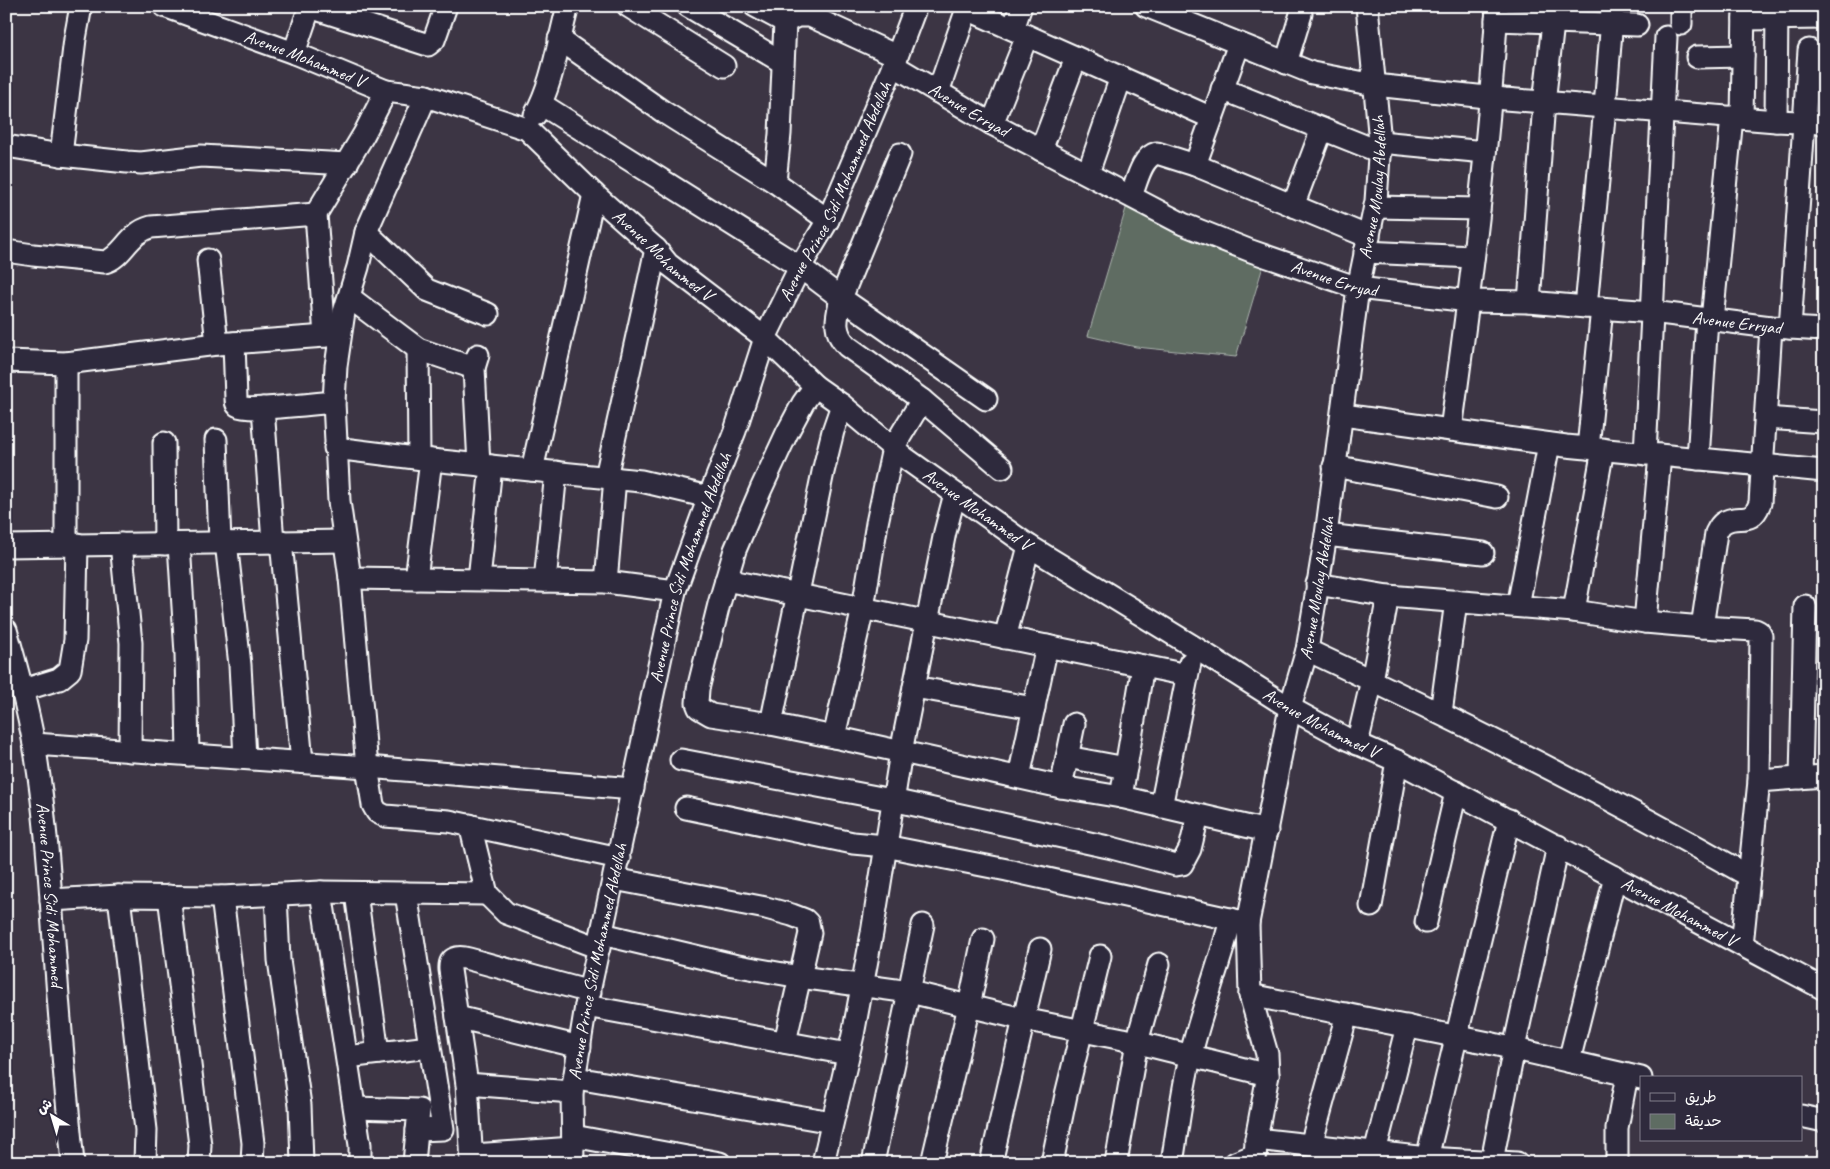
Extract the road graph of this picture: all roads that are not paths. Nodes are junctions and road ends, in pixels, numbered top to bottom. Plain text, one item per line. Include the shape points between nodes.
1 (82, 6) edge
2 (164, 6) edge
3 (446, 6) edge
4 (568, 6) edge
5 (628, 6) edge
6 (688, 6) edge
7 (755, 6) edge
8 (916, 6) edge
9 (1021, 6) edge
10 (1146, 6) edge
11 (1367, 6) edge
12 (310, 7) edge
13 (968, 8) edge
14 (196, 12) edge
15 (1175, 12) edge
16 (1777, 12) edge
17 (1496, 13) edge
18 (1744, 13) edge
19 (1301, 14) dead end
20 (1577, 15) edge
21 (1612, 15) edge
22 (1824, 18) edge
23 (785, 22) junction
24 (1676, 22) edge
25 (1553, 23) junction
26 (1637, 25) dead end
27 (1020, 32) junction
28 (559, 39) junction
29 (1239, 44) junction
30 (1809, 50) dead end
31 (294, 53) junction
32 (1743, 56) junction
33 (1697, 57) dead end
34 (1076, 58) junction
35 (895, 61) junction
36 (782, 62) junction
37 (1286, 63) junction
38 (724, 66) dead end
39 (1121, 77) junction
40 (1375, 86) junction
41 (1222, 89) junction
42 (386, 91) junction
43 (938, 92) junction
44 (426, 96) junction
45 (1491, 98) junction
46 (1544, 102) junction
47 (541, 104) junction
48 (1605, 107) junction
49 (1662, 111) junction
50 (1212, 118) junction
51 (1737, 118) junction
52 (1776, 121) junction
53 (1814, 123) edge
54 (992, 124) junction
55 (527, 129) junction
56 (1322, 129) junction
57 (6, 146) edge
58 (1380, 147) junction
59 (1041, 150) junction
60 (1485, 152) junction
61 (900, 154) dead end
62 (61, 155) junction
63 (347, 164) junction
64 (1195, 166) junction
65 (1088, 173) junction
66 (775, 182) junction
67 (594, 194) junction
68 (1131, 196) junction
69 (1294, 206) junction
70 (1375, 207) junction
71 (1478, 209) junction
72 (316, 214) junction
73 (828, 220) junction
74 (366, 232) junction
75 (1367, 244) junction
76 (656, 249) junction
77 (6, 251) edge
78 (1473, 257) junction
79 (208, 260) dead end
80 (800, 267) junction
81 (1358, 288) junction
82 (348, 297) junction
83 (841, 298) junction
84 (1469, 301) junction
85 (1529, 302) junction
86 (1594, 308) junction
87 (1652, 312) junction
88 (488, 314) dead end
89 (1710, 320) junction
90 (1781, 327) junction
91 (1824, 330) edge
92 (332, 336) junction
93 (765, 338) junction
94 (226, 344) junction
95 (418, 349) junction
96 (6, 361) edge
97 (66, 363) junction
98 (815, 386) junction
99 (986, 399) dead end
100 (922, 400) junction
101 (334, 402) junction
102 (842, 405) junction
103 (263, 408) junction
104 (1342, 415) junction
105 (1766, 418) junction
106 (1824, 422) edge
107 (1451, 430) junction
108 (216, 440) dead end
109 (164, 443) dead end
110 (1549, 444) junction
111 (335, 448) junction
112 (894, 448) junction
113 (1596, 449) junction
114 (1653, 454) junction
115 (425, 459) junction
116 (1698, 459) junction
117 (485, 465) junction
118 (1763, 465) junction
119 (1334, 466) junction
120 (1002, 468) dead end
121 (532, 470) junction
122 (1824, 471) edge
123 (556, 472) junction
124 (610, 478) junction
125 (955, 494) junction
126 (709, 496) junction
127 (1497, 497) dead end
128 (1326, 535) junction
129 (344, 541) junction
130 (223, 542) junction
131 (277, 542) junction
132 (121, 544) junction
133 (172, 544) junction
134 (72, 545) junction
135 (6, 546) edge
136 (1029, 546) junction
137 (1483, 553) dead end
138 (350, 578) junction
139 (416, 578) junction
140 (479, 580) junction
141 (726, 580) junction
142 (545, 581) junction
143 (606, 582) junction
144 (1316, 584) junction
145 (675, 591) junction
146 (798, 594) junction
147 (1388, 596) junction
148 (1456, 602) junction
149 (1518, 606) junction
150 (1805, 606) dead end
151 (862, 608) junction
152 (1574, 611) junction
153 (927, 621) junction
154 (1645, 622) junction
155 (1702, 627) junction
156 (6, 630) edge
157 (1004, 638) junction
158 (1047, 646) junction
159 (1194, 647) junction
160 (1307, 650) junction
161 (1143, 666) junction
162 (1187, 675) junction
163 (1372, 680) junction
164 (914, 687) junction
165 (23, 690) junction
166 (1034, 708) junction
167 (1290, 708) junction
168 (1441, 713) junction
169 (771, 724) junction
170 (1074, 724) dead end
171 (834, 737) junction
172 (34, 744) junction
173 (1357, 744) junction
174 (130, 751) junction
175 (901, 752) junction
176 (188, 755) junction
177 (1067, 757) junction
178 (245, 758) junction
179 (681, 760) dead end
180 (1397, 761) junction
181 (302, 762) junction
182 (367, 767) junction
183 (1126, 768) junction
184 (1824, 776) edge
185 (1019, 777) junction
186 (1801, 778) junction
187 (1759, 781) junction
188 (1061, 787) junction
189 (633, 789) junction
190 (1456, 792) junction
191 (1121, 797) junction
192 (892, 800) junction
193 (1161, 807) junction
194 (686, 808) dead end
195 (1198, 816) junction
196 (1509, 820) junction
197 (470, 825) junction
198 (1267, 831) junction
199 (885, 846) junction
200 (1558, 846) junction
201 (616, 868) junction
202 (1749, 876) junction
203 (1615, 877) junction
204 (321, 892) junction
205 (356, 893) junction
206 (406, 893) junction
207 (487, 894) junction
208 (276, 895) junction
209 (119, 896) junction
210 (169, 896) junction
211 (222, 897) junction
212 (51, 900) junction
213 (1371, 906) dead end
214 (1240, 921) junction
215 (1426, 922) dead end
216 (923, 925) dead end
217 (982, 939) dead end
218 (600, 941) junction
219 (1742, 945) junction
220 (1040, 949) dead end
221 (1100, 956) dead end
222 (1159, 964) dead end
223 (800, 977) junction
224 (861, 986) junction
225 (1824, 989) edge
226 (910, 992) junction
227 (1250, 995) junction
228 (588, 999) junction
229 (969, 1006) junction
230 (1346, 1014) junction
231 (457, 1017) junction
232 (1023, 1019) junction
233 (1407, 1026) junction
234 (1082, 1030) junction
235 (1457, 1036) junction
236 (786, 1042) junction
237 (1137, 1042) junction
238 (429, 1047) junction
239 (580, 1047) junction
240 (1514, 1048) junction
241 (378, 1053) junction
242 (848, 1054) junction
243 (1190, 1056) junction
244 (347, 1057) junction
245 (1569, 1061) junction
246 (1268, 1075) junction
247 (1634, 1076) edge
248 (466, 1084) junction
249 (574, 1085) junction
250 (355, 1108) junction
251 (1802, 1116) edge
252 (1824, 1121) edge
253 (832, 1122) junction
254 (1311, 1145) junction
255 (415, 1147) edge
256 (573, 1149) edge
257 (1255, 1152) edge
258 (1375, 1152) junction
259 (1427, 1158) junction
260 (473, 1159) edge
261 (1492, 1161) junction
262 (73, 1163) edge
263 (144, 1163) edge
264 (199, 1163) edge
265 (252, 1163) edge
266 (302, 1163) edge
267 (360, 1163) edge
268 (720, 1163) edge
269 (823, 1163) edge
270 (873, 1163) edge
271 (932, 1163) edge
272 (992, 1163) edge
273 (1052, 1163) edge
274 (1116, 1163) edge
275 (1172, 1163) edge
276 (1235, 1163) edge
277 (1517, 1163) edge
278 (1617, 1163) edge

1 - 62 street
2 - 14 street, Avenue Mohammed V
3 - 12 street via 434,40 428,45
4 - 28 street
5 - 38 street
6 - 36 street
7 - 23 street
8 - 35 street, Avenue Prince Sidi Mohammed Abdellah
9 - 27 street
10 - 15 street
11 - 40 street, Avenue Moulay Abdellah
12 - 31 street
13 - 27 street
13 - 43 street
14 - 31 street, Avenue Mohammed V
15 - 29 street
16 - 18 street
16 - 22 street
16 - 52 street
17 - 25 street
17 - 45 street
18 - 32 street
19 - 37 street
20 - 21 street
20 - 25 street
21 - 26 street
21 - 48 street
23 - 35 street, Avenue Erryad via 797,16 810,16
23 - 36 street
24 - 49 street
25 - 46 street
27 - 34 street
27 - 54 street
28 - 47 street
28 - 66 street via 665,113
29 - 37 street
29 - 41 street
30 - 53 street
31 - 42 street, Avenue Mohammed V
32 - 33 street
32 - 51 street
34 - 39 street
34 - 59 street
35 - 43 street, Avenue Erryad
35 - 73 street, Avenue Prince Sidi Mohammed Abdellah
36 - 66 street
37 - 40 street via 1312,74
39 - 50 street
39 - 65 street
40 - 45 street
40 - 58 street, Avenue Moulay Abdellah
41 - 50 street
41 - 56 street
42 - 44 street, Avenue Mohammed V
42 - 63 street
43 - 54 street, Avenue Erryad
44 - 55 street, Avenue Mohammed V
44 - 74 street
45 - 46 street
45 - 60 street
46 - 48 street
46 - 85 street
47 - 55 street
47 - 80 street
48 - 49 street
48 - 86 street
49 - 51 street
49 - 87 street
50 - 64 street
51 - 52 street
51 - 89 street
52 - 53 street
53 - 90 street
54 - 59 street, Avenue Erryad
55 - 67 street, Avenue Mohammed V
56 - 58 street
56 - 69 street
57 - 62 street
58 - 60 street
58 - 70 street, Avenue Moulay Abdellah
59 - 65 street, Avenue Erryad
60 - 71 street
61 - 83 street
62 - 63 street via 141,163 201,156
63 - 72 street
64 - 68 street via 1152,154 1144,163
64 - 69 street
65 - 68 street, Avenue Erryad
66 - 73 street
67 - 76 street, Avenue Mohammed V
67 - 121 street
68 - 81 street, Avenue Erryad via 1183,224
69 - 75 street
70 - 71 street
70 - 75 street, Avenue Moulay Abdellah
71 - 78 street
72 - 77 street via 150,226 137,232 113,259 105,262
72 - 92 street
73 - 80 street, Avenue Prince Sidi Mohammed Abdellah
74 - 82 street
74 - 88 street via 427,290
75 - 78 street
75 - 81 street, Avenue Moulay Abdellah
76 - 93 street, Avenue Mohammed V via 668,264
76 - 124 street
78 - 84 street
79 - 94 street
80 - 83 street
80 - 93 street, Avenue Prince Sidi Mohammed Abdellah
81 - 84 street, Avenue Erryad
81 - 104 street, Avenue Moulay Abdellah
82 - 92 street
82 - 95 street
83 - 99 street
83 - 100 street via 836,318 839,338
84 - 85 street, Avenue Erryad
84 - 107 street
85 - 86 street, Avenue Erryad
86 - 87 street, Avenue Erryad
86 - 113 street
87 - 89 street, Avenue Erryad
87 - 114 street
89 - 90 street, Avenue Erryad
89 - 116 street
90 - 91 street, Avenue Erryad
90 - 105 street
92 - 94 street
92 - 101 street
93 - 98 street, Avenue Mohammed V
93 - 126 street, Avenue Prince Sidi Mohammed Abdellah via 735,431
94 - 97 street
94 - 103 street via 236,404
95 - 115 street
95 - 117 street via 476,361
96 - 97 street
97 - 134 street
98 - 102 street, Avenue Mohammed V
98 - 141 street via 803,403 761,489
100 - 112 street
100 - 120 street
101 - 103 street
101 - 111 street
102 - 112 street, Avenue Mohammed V
102 - 146 street via 823,472
103 - 131 street
104 - 107 street
104 - 119 street, Avenue Moulay Abdellah
105 - 106 street
105 - 118 street
107 - 110 street
108 - 130 street
109 - 133 street
110 - 113 street
110 - 149 street
111 - 115 street
111 - 129 street
112 - 125 street, Avenue Mohammed V
112 - 151 street
113 - 114 street
113 - 152 street
114 - 116 street
114 - 154 street
115 - 117 street
115 - 139 street
116 - 118 street
117 - 121 street
117 - 140 street
118 - 122 street
118 - 155 street via 1760,503 1755,514 1749,518 1728,520 1716,533
119 - 127 street
119 - 128 street, Avenue Moulay Abdellah
121 - 123 street
123 - 124 street
123 - 142 street
124 - 126 street via 641,481
124 - 143 street
125 - 136 street, Avenue Mohammed V
125 - 153 street
126 - 145 street, Avenue Prince Sidi Mohammed Abdellah
128 - 137 street
128 - 144 street, Avenue Moulay Abdellah
129 - 131 street
129 - 138 street
130 - 131 street
130 - 133 street
130 - 178 street via 240,665
131 - 181 street
132 - 133 street
132 - 134 street
132 - 174 street via 132,642
133 - 176 street via 186,654
134 - 135 street
134 - 165 street via 75,625 70,670 60,679
136 - 157 street
136 - 159 street, Avenue Mohammed V
138 - 139 street
138 - 182 street
139 - 140 street
140 - 142 street
141 - 146 street
141 - 169 street via 696,703 711,715
142 - 143 street
143 - 145 street
144 - 147 street
144 - 160 street, Avenue Moulay Abdellah
145 - 189 street, Avenue Prince Sidi Mohammed Abdellah
146 - 151 street
146 - 169 street
147 - 148 street
147 - 163 street
148 - 149 street
148 - 168 street
149 - 152 street
150 - 186 street
151 - 153 street
151 - 171 street
152 - 154 street
153 - 157 street
153 - 164 street
154 - 155 street
155 - 187 street via 1755,630 1761,636
156 - 165 street, Avenue Prince Sidi Mohammed
157 - 158 street
158 - 161 street
158 - 166 street
159 - 162 street
159 - 167 street, Avenue Mohammed V
160 - 163 street
160 - 167 street, Avenue Moulay Abdellah
161 - 162 street
161 - 183 street
162 - 193 street
163 - 168 street
163 - 173 street
164 - 166 street
164 - 175 street
165 - 172 street, Avenue Prince Sidi Mohammed
166 - 185 street
167 - 173 street, Avenue Mohammed V
167 - 198 street, Avenue Moulay Abdellah
168 - 202 street
169 - 171 street
170 - 177 street
171 - 175 street
172 - 174 street
172 - 212 street, Avenue Prince Sidi Mohammed
173 - 180 street, Avenue Mohammed V
174 - 176 street
175 - 185 street
175 - 192 street
176 - 178 street
177 - 183 street
177 - 188 street
178 - 181 street
179 - 192 street
180 - 190 street, Avenue Mohammed V
180 - 213 street
181 - 182 street
182 - 189 street
182 - 197 street via 372,805 377,812 385,816
183 - 191 street
184 - 186 street
185 - 188 street
186 - 187 street
187 - 202 street
188 - 191 street
189 - 201 street, Avenue Prince Sidi Mohammed Abdellah
190 - 196 street, Avenue Mohammed V
190 - 215 street
191 - 193 street
192 - 195 street via 1176,865 1182,864 1188,855
192 - 199 street
193 - 195 street
194 - 199 street via 853,843
195 - 198 street
196 - 200 street, Avenue Mohammed V
196 - 235 street
197 - 201 street
197 - 207 street
198 - 214 street, Avenue Moulay Abdellah
199 - 214 street
199 - 224 street
200 - 203 street, Avenue Mohammed V
200 - 240 street
201 - 218 street, Avenue Prince Sidi Mohammed Abdellah
201 - 223 street via 805,920 810,932
202 - 219 street
203 - 219 street, Avenue Mohammed V
203 - 245 street
204 - 205 street
204 - 208 street
204 - 244 street
205 - 206 street
205 - 241 street
206 - 207 street
206 - 238 street
207 - 218 street via 506,913
208 - 211 street
208 - 266 street via 279,960 300,1105
209 - 210 street
209 - 212 street
209 - 263 street via 146,1130
210 - 211 street
210 - 264 street via 200,1145
211 - 265 street via 253,1143
212 - 262 street, Avenue Prince Sidi Mohammed
214 - 227 street, Avenue Moulay Abdellah
214 - 243 street via 1225,945
216 - 226 street
217 - 229 street
218 - 223 street
218 - 228 street, Avenue Prince Sidi Mohammed Abdellah
219 - 225 street, Avenue Mohammed V
220 - 232 street
221 - 234 street
222 - 237 street
223 - 224 street
223 - 236 street
224 - 226 street
224 - 242 street
226 - 229 street
226 - 270 street
227 - 230 street
227 - 246 street, Avenue Moulay Abdellah via 1267,1054
228 - 231 street via 457,957 450,964
228 - 236 street
228 - 239 street, Avenue Prince Sidi Mohammed Abdellah
229 - 232 street
229 - 271 street
230 - 233 street
230 - 254 street
231 - 239 street
231 - 248 street
232 - 234 street
232 - 272 street
233 - 235 street
233 - 258 street
234 - 237 street
234 - 273 street
235 - 240 street
235 - 259 street
236 - 242 street
237 - 243 street
237 - 274 street
238 - 241 street
238 - 255 street via 443,1129
239 - 249 street, Avenue Prince Sidi Mohammed Abdellah
240 - 245 street
240 - 261 street
241 - 244 street
242 - 253 street
243 - 246 street
243 - 275 street
244 - 250 street
245 - 247 street
246 - 257 street, Avenue Moulay Abdellah
247 - 278 street via 1617,1128
248 - 249 street
248 - 260 street
249 - 253 street
249 - 256 street, Avenue Prince Sidi Mohammed Abdellah
250 - 255 street via 419,1110
250 - 267 street
251 - 252 street
253 - 269 street
254 - 257 street
254 - 258 street
256 - 260 street
256 - 268 street
257 - 276 street
258 - 259 street
259 - 261 street
261 - 277 street

